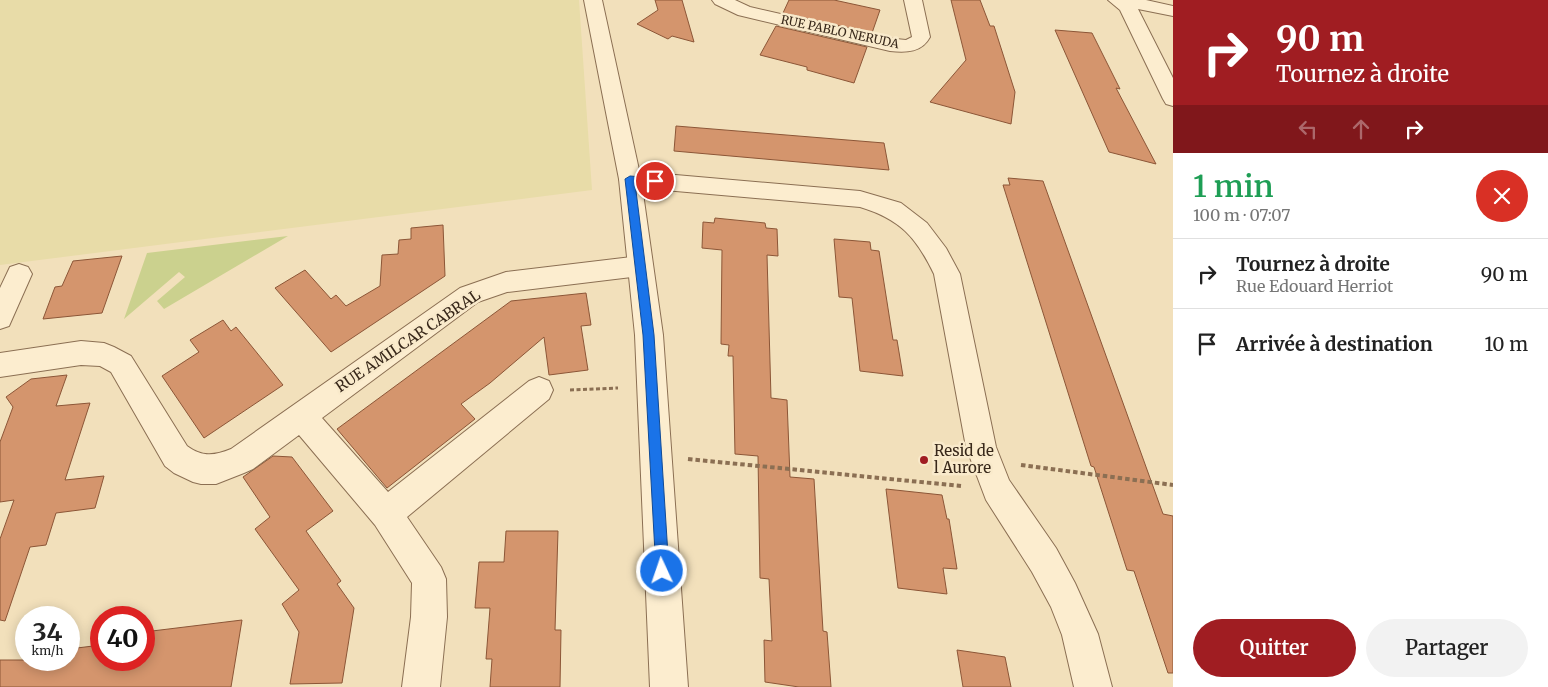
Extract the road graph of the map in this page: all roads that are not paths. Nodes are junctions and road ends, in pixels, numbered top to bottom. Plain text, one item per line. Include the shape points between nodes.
1 (594, 0) edge
2 (721, 0) edge
3 (913, 0) edge
4 (1118, 0) edge
5 (1173, 11) edge
6 (1173, 99) edge
7 (630, 179) junction
8 (640, 266) junction
9 (19, 274) dead end
10 (0, 318) edge
11 (0, 365) edge
12 (540, 390) road end
13 (301, 415) junction
14 (386, 514) junction
15 (421, 687) edge
16 (669, 687) edge
17 (1093, 687) edge

1 - 7 street
2 - 3 street, RUE PABLO NERUDA via 744,11 907,46 920,41 921,37
4 - 5 street
4 - 6 street via 1128,7
7 - 8 street
7 - 17 street via 860,199 892,209 918,228 936,250 947,274 981,447 997,489 1063,595 1080,634
8 - 13 street, RUE AMILCAR CABRAL via 506,282 469,295
8 - 16 street via 649,335
9 - 10 street
11 - 13 street, RUE AMILCAR CABRAL via 80,353 104,355 121,364 176,456 200,470 220,469 242,459
12 - 14 street
13 - 14 street
14 - 15 street via 429,579 429,617

